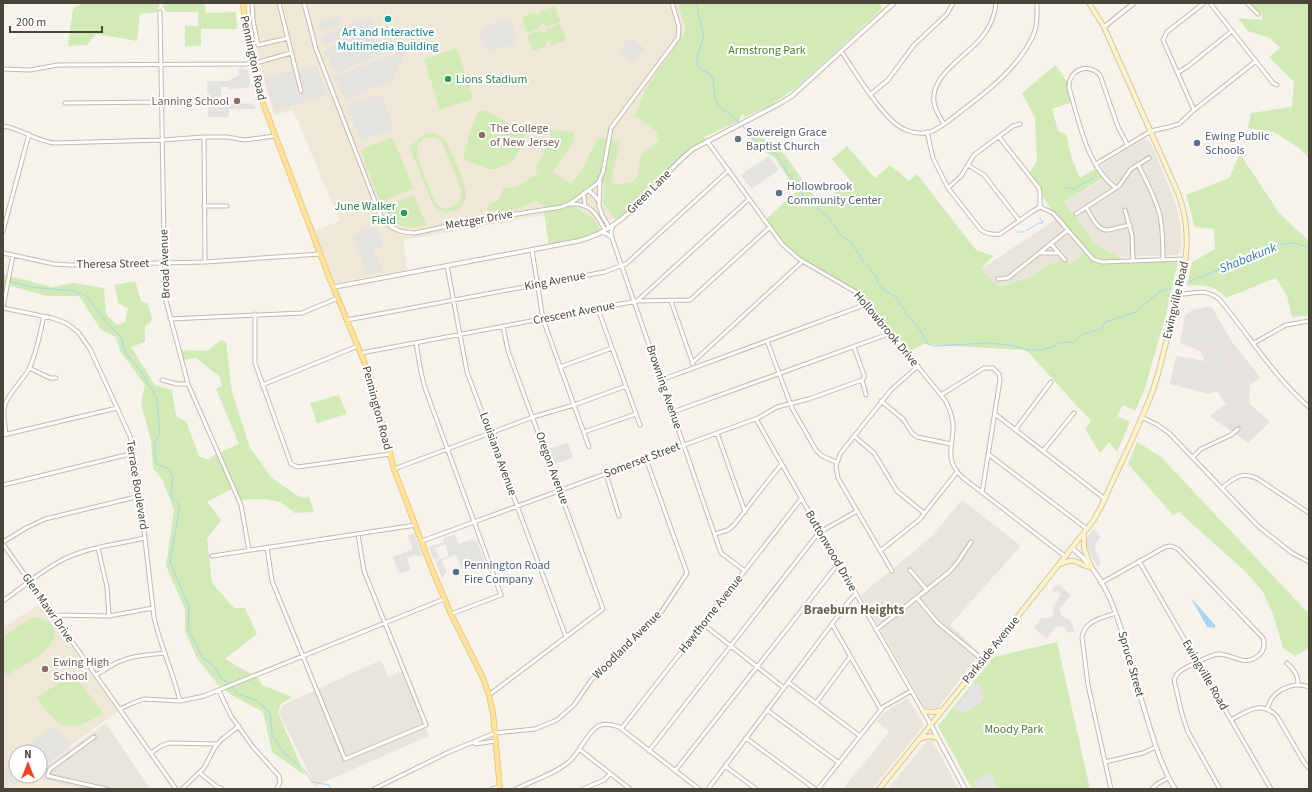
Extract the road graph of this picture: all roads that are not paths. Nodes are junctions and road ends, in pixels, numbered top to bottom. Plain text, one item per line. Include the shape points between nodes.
1 (243, 3) edge
2 (252, 3) edge
3 (279, 3) edge
4 (304, 3) edge
5 (672, 3) edge
6 (894, 3) edge
7 (953, 3) edge
8 (996, 3) edge
9 (1037, 3) edge
10 (1089, 3) edge
11 (1134, 3) edge
12 (1204, 3) edge
13 (1210, 3) edge
14 (1248, 3) edge
15 (160, 12) dead end
16 (1258, 14) dead end
17 (1104, 26) junction
18 (1232, 31) junction
19 (288, 38) junction
20 (841, 51) junction
21 (291, 54) junction
22 (1256, 61) junction
23 (253, 63) junction
24 (161, 65) junction
25 (3, 69) edge
26 (1177, 73) junction
27 (1277, 85) dead end
28 (301, 91) dead end
29 (871, 94) junction
30 (162, 102) junction
31 (65, 103) dead end
32 (1194, 110) junction
33 (944, 124) junction
34 (1020, 124) dead end
35 (3, 126) edge
36 (1151, 131) junction
37 (927, 132) junction
38 (29, 134) junction
39 (275, 136) junction
40 (204, 137) junction
41 (999, 137) junction
42 (162, 140) junction
43 (708, 141) junction
44 (1127, 144) junction
45 (1149, 158) dead end
46 (1096, 164) junction
47 (1138, 164) junction
48 (968, 165) junction
49 (729, 170) junction
50 (600, 181) junction
51 (948, 188) junction
52 (1116, 188) junction
53 (589, 191) junction
54 (584, 195) junction
55 (749, 199) junction
56 (599, 202) junction
57 (568, 204) junction
58 (204, 206) junction
59 (226, 206) dead end
60 (586, 206) junction
61 (1040, 207) junction
62 (1086, 207) junction
63 (1125, 210) dead end
64 (1076, 214) dead end
65 (1019, 220) junction
66 (1130, 225) junction
67 (611, 226) junction
68 (770, 227) junction
69 (3, 230) edge
70 (605, 230) junction
71 (1068, 230) junction
72 (601, 232) junction
73 (612, 238) junction
74 (1051, 244) junction
75 (532, 250) junction
76 (3, 253) edge
77 (1039, 253) junction
78 (1059, 253) junction
79 (320, 254) junction
80 (13, 255) junction
81 (1186, 259) junction
82 (1065, 260) dead end
83 (1163, 260) junction
84 (803, 261) junction
85 (1133, 261) junction
86 (205, 262) junction
87 (163, 263) junction
88 (447, 266) junction
89 (622, 266) junction
90 (998, 279) dead end
91 (537, 285) junction
92 (334, 287) junction
93 (1178, 295) junction
94 (338, 298) junction
95 (453, 300) junction
96 (671, 301) junction
97 (635, 302) junction
98 (867, 304) junction
99 (3, 307) edge
100 (598, 309) junction
101 (255, 314) junction
102 (44, 316) junction
103 (170, 319) junction
104 (543, 319) junction
105 (347, 320) junction
106 (1309, 321) edge
107 (503, 326) junction
108 (891, 333) junction
109 (460, 335) junction
110 (767, 341) junction
111 (416, 343) junction
112 (1254, 343) junction
113 (358, 346) junction
114 (854, 347) junction
115 (612, 348) junction
116 (361, 353) junction
117 (692, 363) junction
118 (918, 366) junction
119 (560, 367) junction
120 (29, 368) junction
121 (694, 368) junction
122 (779, 374) junction
123 (56, 378) dead end
124 (162, 380) dead end
125 (661, 380) junction
126 (862, 380) junction
127 (1051, 382) dead end
128 (188, 384) junction
129 (262, 385) junction
130 (626, 386) junction
131 (866, 394) dead end
132 (941, 395) junction
133 (881, 401) junction
134 (791, 403) junction
135 (574, 405) junction
136 (1309, 407) edge
137 (117, 408) junction
138 (673, 412) junction
139 (1074, 413) dead end
140 (636, 414) junction
141 (995, 414) junction
142 (533, 417) junction
143 (1141, 417) junction
144 (756, 419) junction
145 (640, 425) dead end
146 (1238, 429) dead end
147 (1015, 430) junction
148 (584, 432) junction
149 (717, 432) junction
150 (490, 433) junction
151 (4, 435) edge
152 (854, 436) junction
153 (684, 444) junction
154 (951, 444) junction
155 (589, 447) dead end
156 (448, 449) junction
157 (1043, 451) junction
158 (134, 453) junction
159 (390, 454) junction
160 (988, 454) junction
161 (1192, 457) junction
162 (646, 459) junction
163 (836, 462) junction
164 (782, 465) junction
165 (394, 469) junction
166 (957, 472) junction
167 (606, 474) junction
168 (3, 485) edge
169 (1222, 488) junction
170 (560, 490) junction
171 (982, 493) junction
172 (140, 496) junction
173 (801, 499) junction
174 (1105, 499) junction
175 (518, 506) junction
176 (1100, 509) joint
177 (857, 511) junction
178 (745, 512) junction
179 (924, 513) junction
180 (1309, 513) edge
181 (619, 516) dead end
182 (475, 522) junction
183 (416, 525) junction
184 (1086, 531) junction
185 (820, 532) junction
186 (358, 534) junction
187 (715, 534) junction
188 (145, 538) junction
189 (422, 541) junction
190 (971, 542) dead end
191 (3, 543) edge
192 (267, 547) junction
193 (98, 548) junction
194 (1072, 548) junction
195 (249, 550) junction
196 (880, 551) junction
197 (212, 556) dead end
198 (1066, 557) junction
199 (1139, 561) junction
200 (1309, 562) edge
201 (838, 564) junction
202 (1059, 565) junction
203 (1091, 567) junction
204 (910, 570) dead end
205 (745, 571) junction
206 (892, 571) dead end
207 (30, 582) junction
208 (1102, 583) junction
209 (927, 590) junction
210 (856, 594) junction
211 (917, 598) junction
212 (444, 599) junction
213 (3, 601) edge
214 (153, 608) junction
215 (1116, 613) junction
216 (451, 614) junction
217 (54, 615) junction
218 (109, 616) junction
219 (385, 623) junction
220 (703, 624) junction
221 (832, 624) junction
222 (876, 630) junction
223 (566, 637) junction
224 (730, 645) junction
225 (165, 653) junction
226 (303, 657) junction
227 (850, 657) junction
228 (983, 660) junction
229 (1198, 662) junction
230 (1286, 663) dead end
231 (758, 666) junction
232 (96, 675) junction
233 (788, 682) junction
234 (1298, 685) junction
235 (1309, 687) edge
236 (784, 688) junction
237 (219, 691) junction
238 (911, 691) junction
239 (489, 695) junction
240 (180, 701) junction
241 (816, 703) junction
242 (120, 709) junction
243 (943, 709) junction
244 (1268, 709) junction
245 (767, 710) junction
246 (881, 710) junction
247 (923, 711) junction
248 (1231, 720) junction
249 (930, 725) junction
250 (239, 726) junction
251 (621, 729) junction
252 (495, 733) junction
253 (860, 736) junction
254 (94, 737) dead end
255 (746, 738) junction
256 (937, 738) junction
257 (919, 739) junction
258 (495, 741) junction
259 (217, 744) junction
260 (469, 745) junction
261 (1156, 747) junction
262 (579, 749) junction
263 (649, 750) junction
264 (151, 753) junction
265 (1105, 762) junction
266 (839, 763) junction
267 (725, 766) junction
268 (1309, 768) edge
269 (676, 771) junction
270 (200, 773) junction
271 (610, 774) junction
272 (1168, 778) junction
273 (221, 788) edge
274 (499, 788) edge
275 (106, 789) edge
276 (176, 789) edge
277 (182, 789) edge
278 (277, 789) edge
279 (374, 789) edge
280 (492, 789) edge
281 (516, 789) edge
282 (583, 789) edge
283 (630, 789) edge
284 (699, 789) edge
285 (708, 789) edge
286 (756, 789) edge
287 (815, 789) edge
288 (818, 789) edge
289 (879, 789) edge
290 (965, 789) edge
291 (1111, 789) edge
292 (1152, 789) edge
293 (1175, 789) edge
294 (1220, 789) edge
295 (1271, 789) edge

1 - 23 main road, Pennington Road
2 - 19 street via 258,45
3 - 19 street
4 - 57 street, Metzger Drive via 316,49 379,212 390,227 402,232 415,233
5 - 50 street via 679,27 678,38 612,128
6 - 20 street, Green Lane
7 - 29 street via 947,14 914,45 888,80
8 - 33 street via 994,17 983,36 935,87 935,108
9 - 33 street via 1036,28 1019,58 989,90
10 - 17 main road, Ewingville Road
11 - 17 street
12 - 26 street via 1164,37 1164,45
13 - 18 street
14 - 16 street
15 - 24 street, Broad Avenue
17 - 36 main road, Ewingville Road
18 - 22 street
18 - 26 street
19 - 21 street
20 - 29 street
20 - 43 street, Green Lane via 786,100
21 - 23 street
21 - 28 street
22 - 27 street
22 - 32 street
23 - 24 street
23 - 39 main road, Pennington Road via 263,104
24 - 25 street
24 - 30 street, Broad Avenue
26 - 32 street
29 - 37 street via 882,110 898,125 912,132
30 - 31 street
30 - 42 street, Broad Avenue
32 - 36 street via 1179,124
33 - 37 street
34 - 41 street
35 - 38 street
36 - 44 street
36 - 81 main road, Ewingville Road via 1184,209 1187,228
37 - 51 street via 934,158
38 - 42 street via 55,143
38 - 69 street
39 - 40 street via 245,140
39 - 79 main road, Pennington Road
40 - 42 street
40 - 58 street
41 - 48 street via 974,155
41 - 61 street via 1039,188
42 - 87 street, Broad Avenue
43 - 49 street, Hollowbrook Drive
43 - 67 street, Green Lane via 688,154 638,205
44 - 46 street
44 - 46 street via 1118,127 1100,75 1089,68 1078,70 1071,78 1069,88 1087,149
45 - 47 street
46 - 52 street via 1105,178
47 - 52 street
47 - 83 street via 1160,216
48 - 51 street
48 - 65 street via 984,175
49 - 55 street, Hollowbrook Drive
49 - 89 street, King Avenue
50 - 53 street, Metzger Drive
50 - 56 street
51 - 65 street via 981,230 987,233 1000,234
52 - 62 street
53 - 54 street, Metzger Drive
53 - 56 street
54 - 57 street, Metzger Drive
54 - 60 street
55 - 68 street, Hollowbrook Drive
55 - 97 street
56 - 67 street via 600,210
57 - 60 street
58 - 59 street
58 - 86 street
60 - 70 street via 594,212
61 - 65 street
61 - 71 street via 1053,213
62 - 64 street
62 - 66 street via 1102,229
63 - 66 street
66 - 85 street
67 - 70 street, Green Lane
67 - 73 street
68 - 84 street, Hollowbrook Drive via 788,250
68 - 96 street, Crescent Avenue via 690,300
70 - 72 street, Green Lane
71 - 74 street
71 - 85 street via 1093,259 1102,262
72 - 73 street
72 - 75 street, Green Lane via 584,240
73 - 89 street, Browning Avenue
74 - 77 street
74 - 78 street
75 - 88 street, Green Lane
75 - 91 street
76 - 80 street, Theresa Street
77 - 78 street
77 - 90 street via 1008,278
78 - 82 street
79 - 86 street, Theresa Street
79 - 92 main road, Pennington Road
80 - 87 street, Theresa Street via 63,265
80 - 99 street
81 - 83 street
81 - 93 main road, Ewingville Road
83 - 85 street
84 - 98 street, Hollowbrook Drive via 856,290
84 - 117 street
86 - 87 street, Theresa Street
87 - 103 street, Broad Avenue via 165,297
88 - 92 street, Green Lane
88 - 95 street, Louisiana Avenue
89 - 91 street, King Avenue
89 - 97 street, Browning Avenue
91 - 95 street, King Avenue
91 - 104 street
92 - 94 main road, Pennington Road
93 - 112 street via 1203,292 1216,296
93 - 143 main road, Ewingville Road via 1156,380
94 - 101 street via 302,313
94 - 105 main road, Pennington Road
95 - 105 street, King Avenue
95 - 109 street, Louisiana Avenue
96 - 97 street, Crescent Avenue
96 - 117 street
97 - 100 street, Crescent Avenue
97 - 125 street, Browning Avenue
98 - 108 street, Hollowbrook Drive
98 - 110 street
99 - 102 street, Terrace Boulevard
100 - 104 street, Crescent Avenue
100 - 115 street
101 - 103 street
101 - 129 street via 254,359
102 - 120 street
102 - 137 street, Terrace Boulevard via 66,324 83,338
103 - 128 street, Broad Avenue
104 - 107 street, Crescent Avenue
104 - 119 street
105 - 113 main road, Pennington Road
106 - 112 street via 1286,325
107 - 109 street, Crescent Avenue
107 - 142 street, Oregon Avenue via 508,351
108 - 114 street
108 - 118 street, Hollowbrook Drive
109 - 111 street, Crescent Avenue
109 - 150 street, Louisiana Avenue via 467,372
110 - 121 street
110 - 122 street
111 - 116 street, Crescent Avenue
111 - 156 street via 422,379
112 - 136 street via 1285,383
113 - 116 main road, Pennington Road
113 - 129 street
114 - 122 street
114 - 126 street via 864,376
115 - 119 street
115 - 130 street
116 - 159 main road, Pennington Road via 373,384
117 - 121 street
118 - 132 street, Hollowbrook Drive
118 - 133 street via 895,385
119 - 135 street
120 - 123 street via 50,378
120 - 151 street via 5,404
121 - 125 street
122 - 134 street
122 - 138 street
124 - 128 street
125 - 138 street, Browning Avenue
126 - 131 street
126 - 134 street, Somerset Street
127 - 147 street
128 - 195 street, Broad Avenue via 239,498
129 - 159 street via 289,462 293,466
130 - 135 street
130 - 140 street
132 - 141 street via 984,368 993,368 998,371 1000,377
132 - 154 street, Hollowbrook Drive via 952,417
133 - 152 street
133 - 154 street via 917,437
134 - 144 street, Somerset Street via 777,407
134 - 163 street via 816,450 822,456
135 - 142 street
135 - 148 street
137 - 151 street
137 - 158 street, Terrace Boulevard via 130,436
138 - 153 street, Browning Avenue
139 - 157 street
140 - 145 street
140 - 148 street
141 - 147 street
141 - 160 street
142 - 150 street
142 - 170 street, Oregon Avenue
143 - 161 street via 1169,433
143 - 174 main road, Ewingville Road
144 - 149 street, Somerset Street
144 - 164 street, Buttonwood Drive
146 - 161 street via 1231,435 1206,446
147 - 157 street
148 - 155 street
149 - 153 street, Somerset Street
149 - 178 street
150 - 156 street
150 - 175 street, Louisiana Avenue
152 - 163 street
152 - 179 street via 874,453 897,491
153 - 162 street, Somerset Street
153 - 187 street, Browning Avenue
154 - 166 street, Hollowbrook Drive via 951,460
156 - 165 street
156 - 182 street
157 - 174 street
158 - 168 street
158 - 172 street, Terrace Boulevard
159 - 165 main road, Pennington Road
160 - 171 street
160 - 184 street
161 - 169 street
162 - 167 street, Somerset Street
162 - 252 street, Woodland Avenue via 687,573 658,617 592,679 563,716 535,729
163 - 177 street via 838,478
164 - 173 street, Buttonwood Drive
164 - 178 street
165 - 183 main road, Pennington Road
166 - 171 street
166 - 179 street
167 - 170 street, Somerset Street
167 - 181 street
169 - 180 street via 1238,476 1255,477
169 - 200 street via 1267,534
170 - 175 street, Somerset Street
170 - 223 street, Oregon Avenue via 603,609
171 - 198 street
172 - 188 street, Terrace Boulevard
172 - 191 street via 45,519
173 - 185 street, Buttonwood Drive
173 - 205 street, Hawthorne Avenue
174 - 176 main road, Ewingville Road
175 - 182 street, Somerset Street
175 - 223 street, Louisiana Avenue
176 - 184 main road, Parkside Avenue
177 - 185 street
177 - 196 street
178 - 187 street via 732,528
179 - 196 street via 914,525
182 - 189 street, Somerset Street
182 - 216 street via 501,595
183 - 186 street
183 - 189 main road, Pennington Road
184 - 194 main road, Parkside Avenue
184 - 203 main road via 1083,539 1084,548
185 - 201 street, Buttonwood Drive
185 - 224 street
186 - 192 street
186 - 219 street via 362,566
187 - 205 street, Browning Avenue via 721,553
188 - 193 street
188 - 214 street, Terrace Boulevard
189 - 212 main road, Pennington Road
190 - 209 street via 953,568
191 - 207 street, Glen Mawr Drive
192 - 195 street
192 - 226 street via 272,581
193 - 207 street via 64,559
193 - 218 street via 107,586
194 - 198 main road, Parkside Avenue
194 - 203 street, Spruce Street via 1085,558
195 - 197 street
196 - 206 street
198 - 202 main road, Parkside Avenue
199 - 208 street
199 - 229 street, Ewingville Road
199 - 229 street via 1165,547 1178,549 1260,634 1264,643 1261,653 1251,660 1238,660 1220,654
201 - 210 street, Buttonwood Drive
201 - 231 street
202 - 203 main road via 1074,561
202 - 228 main road, Parkside Avenue
203 - 208 street, Spruce Street
204 - 209 street
205 - 220 street, Hawthorne Avenue
207 - 213 street
207 - 217 street, Glen Mawr Drive
208 - 215 street, Spruce Street
209 - 211 street
210 - 221 street
210 - 222 street, Buttonwood Drive
211 - 222 street
211 - 228 street via 938,623
212 - 216 main road, Pennington Road
212 - 219 street
214 - 218 street
214 - 225 street, Terrace Boulevard
215 - 261 street, Spruce Street
215 - 265 street via 1089,624 1082,636 1088,685
216 - 239 main road, Pennington Road
217 - 218 street
217 - 232 street, Glen Mawr Drive
219 - 226 street
219 - 226 street via 426,725 345,758
220 - 224 street
220 - 251 street, Hawthorne Avenue
221 - 227 street
221 - 233 street
222 - 238 street, Buttonwood Drive
223 - 239 street
224 - 231 street
224 - 263 street
225 - 232 street via 125,659
225 - 240 street, Terrace Boulevard
226 - 237 street
227 - 241 street
227 - 246 street
228 - 243 main road, Parkside Avenue
229 - 248 street, Ewingville Road
229 - 294 street via 1179,672 1174,684 1188,732
230 - 234 street via 1298,675
231 - 236 street
231 - 269 street
232 - 242 street, Glen Mawr Drive
233 - 236 street
233 - 241 street
234 - 235 street
234 - 244 street via 1288,687 1275,695
236 - 245 street
237 - 240 street
237 - 250 street
238 - 246 street
238 - 247 street, Buttonwood Drive
239 - 252 main road, Pennington Road
240 - 242 street via 144,699
241 - 253 street
242 - 264 street, Glen Mawr Drive
243 - 247 main road via 934,712
243 - 249 main road, Parkside Avenue
244 - 248 street via 1253,708
244 - 268 street via 1277,716
245 - 255 street
245 - 266 street
246 - 253 street
247 - 249 street, Buttonwood Drive
248 - 295 street, Ewingville Road
249 - 256 street, Buttonwood Drive
249 - 257 main road, Parkside Avenue
250 - 259 street
250 - 278 street via 277,774 280,782
251 - 262 street via 604,724 593,730
251 - 263 street
252 - 258 main road, Pennington Road
252 - 260 street
253 - 266 street
254 - 275 street via 50,769 48,776
255 - 267 street
255 - 287 street
256 - 257 main road via 930,736
256 - 290 street, Buttonwood Drive
257 - 289 main road, Parkside Avenue
258 - 260 street
258 - 274 main road, Pennington Road
259 - 264 street via 169,743
259 - 270 street
260 - 279 street via 449,752
261 - 265 street via 1143,753
261 - 272 street, Spruce Street
262 - 271 street
262 - 281 street via 572,759 562,766
263 - 269 street
264 - 276 street, Glen Mawr Drive
265 - 291 street
266 - 288 street
267 - 285 street
267 - 286 street
269 - 284 street
270 - 273 street
270 - 277 street
271 - 282 street via 604,780
271 - 283 street
272 - 292 street
272 - 293 street, Spruce Street
274 - 280 street

